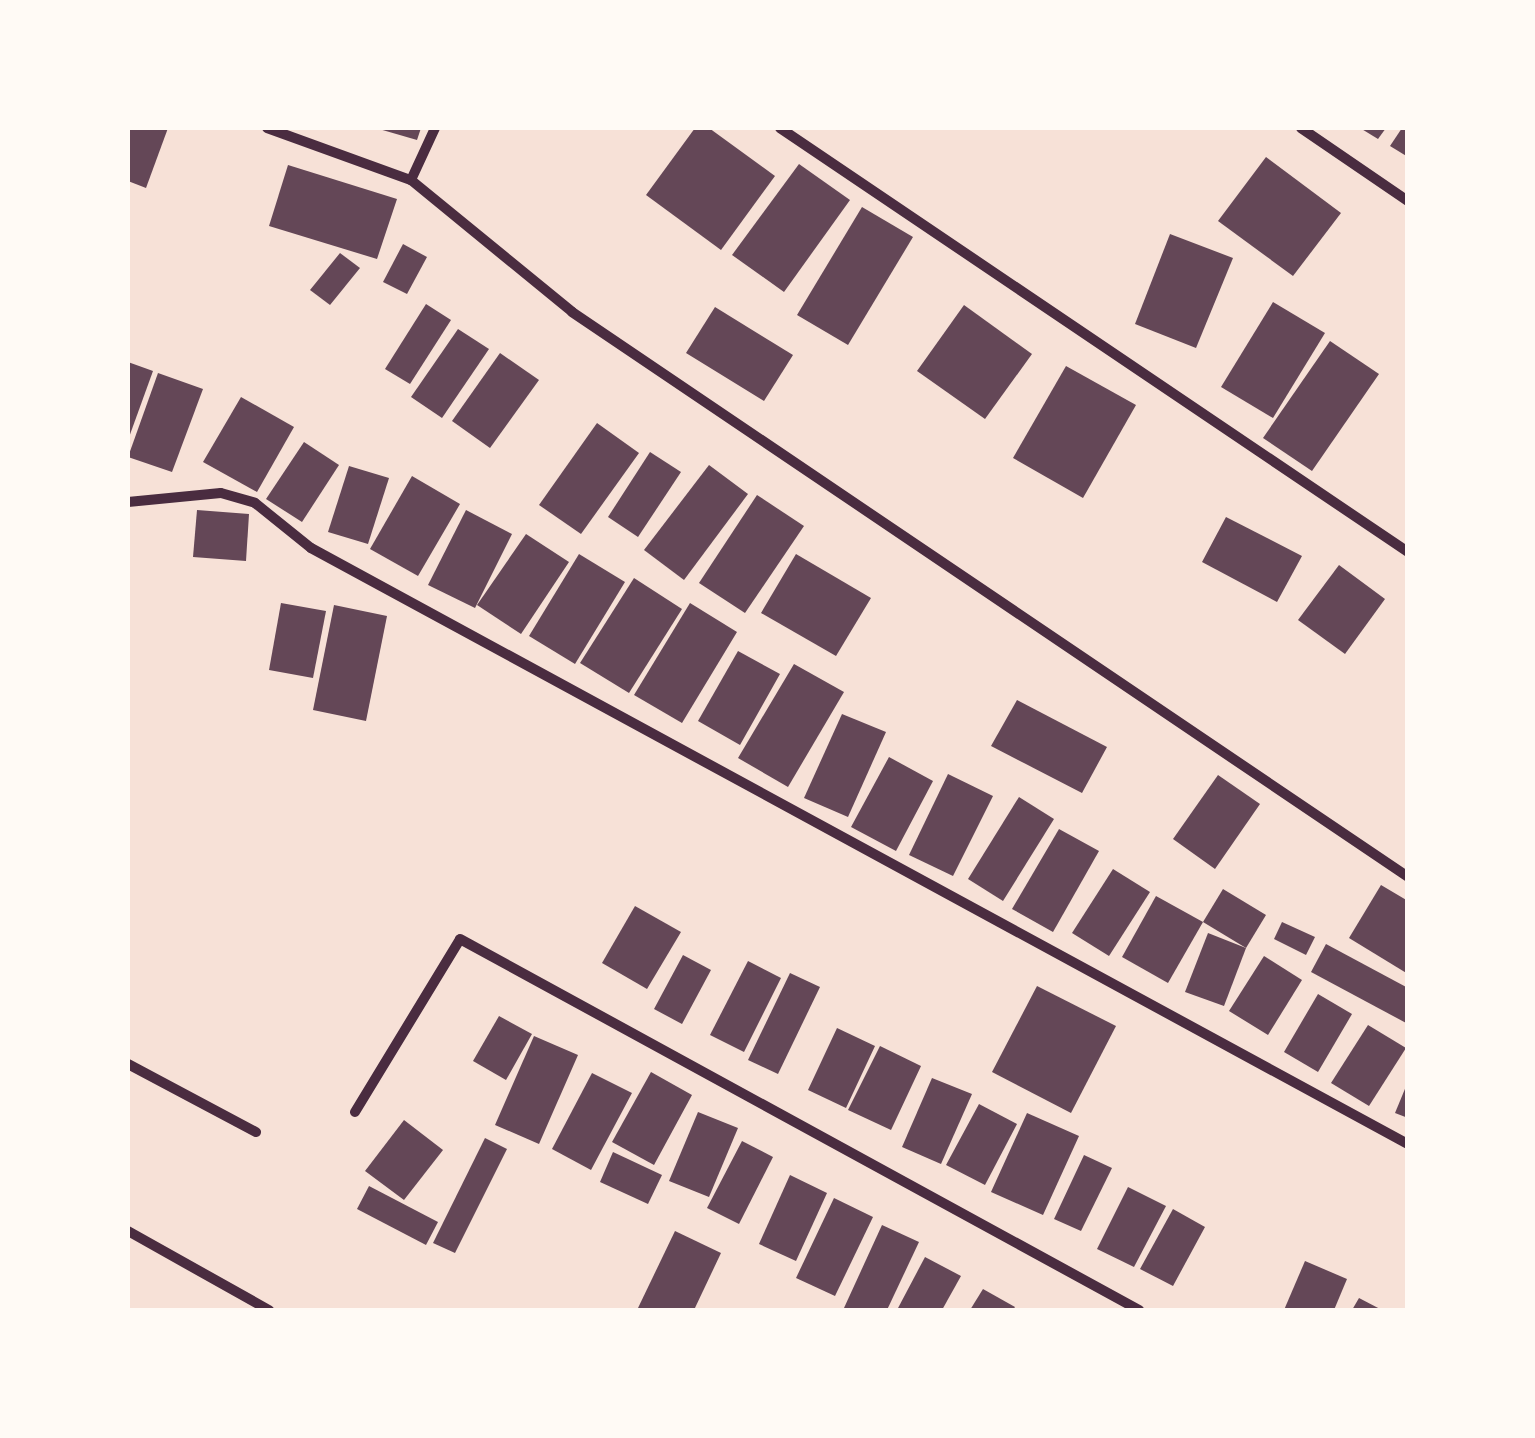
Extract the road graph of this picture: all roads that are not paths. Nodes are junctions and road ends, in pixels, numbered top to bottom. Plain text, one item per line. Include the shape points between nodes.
1 (267, 128) edge
2 (434, 128) edge
3 (780, 128) edge
4 (1302, 128) edge
5 (411, 180) junction
6 (1408, 201) edge
7 (128, 502) edge
8 (1408, 552) edge
9 (1408, 876) edge
10 (128, 1064) edge
11 (355, 1112) dead end
12 (256, 1132) dead end
13 (1408, 1144) edge
14 (128, 1232) edge
15 (269, 1310) edge
16 (1140, 1310) edge

1 - 5 street
2 - 5 street
3 - 8 street
4 - 6 street
5 - 9 street via 572,312
7 - 13 street via 221,493 255,502 311,548
10 - 12 street
11 - 16 street via 460,939
14 - 15 street

